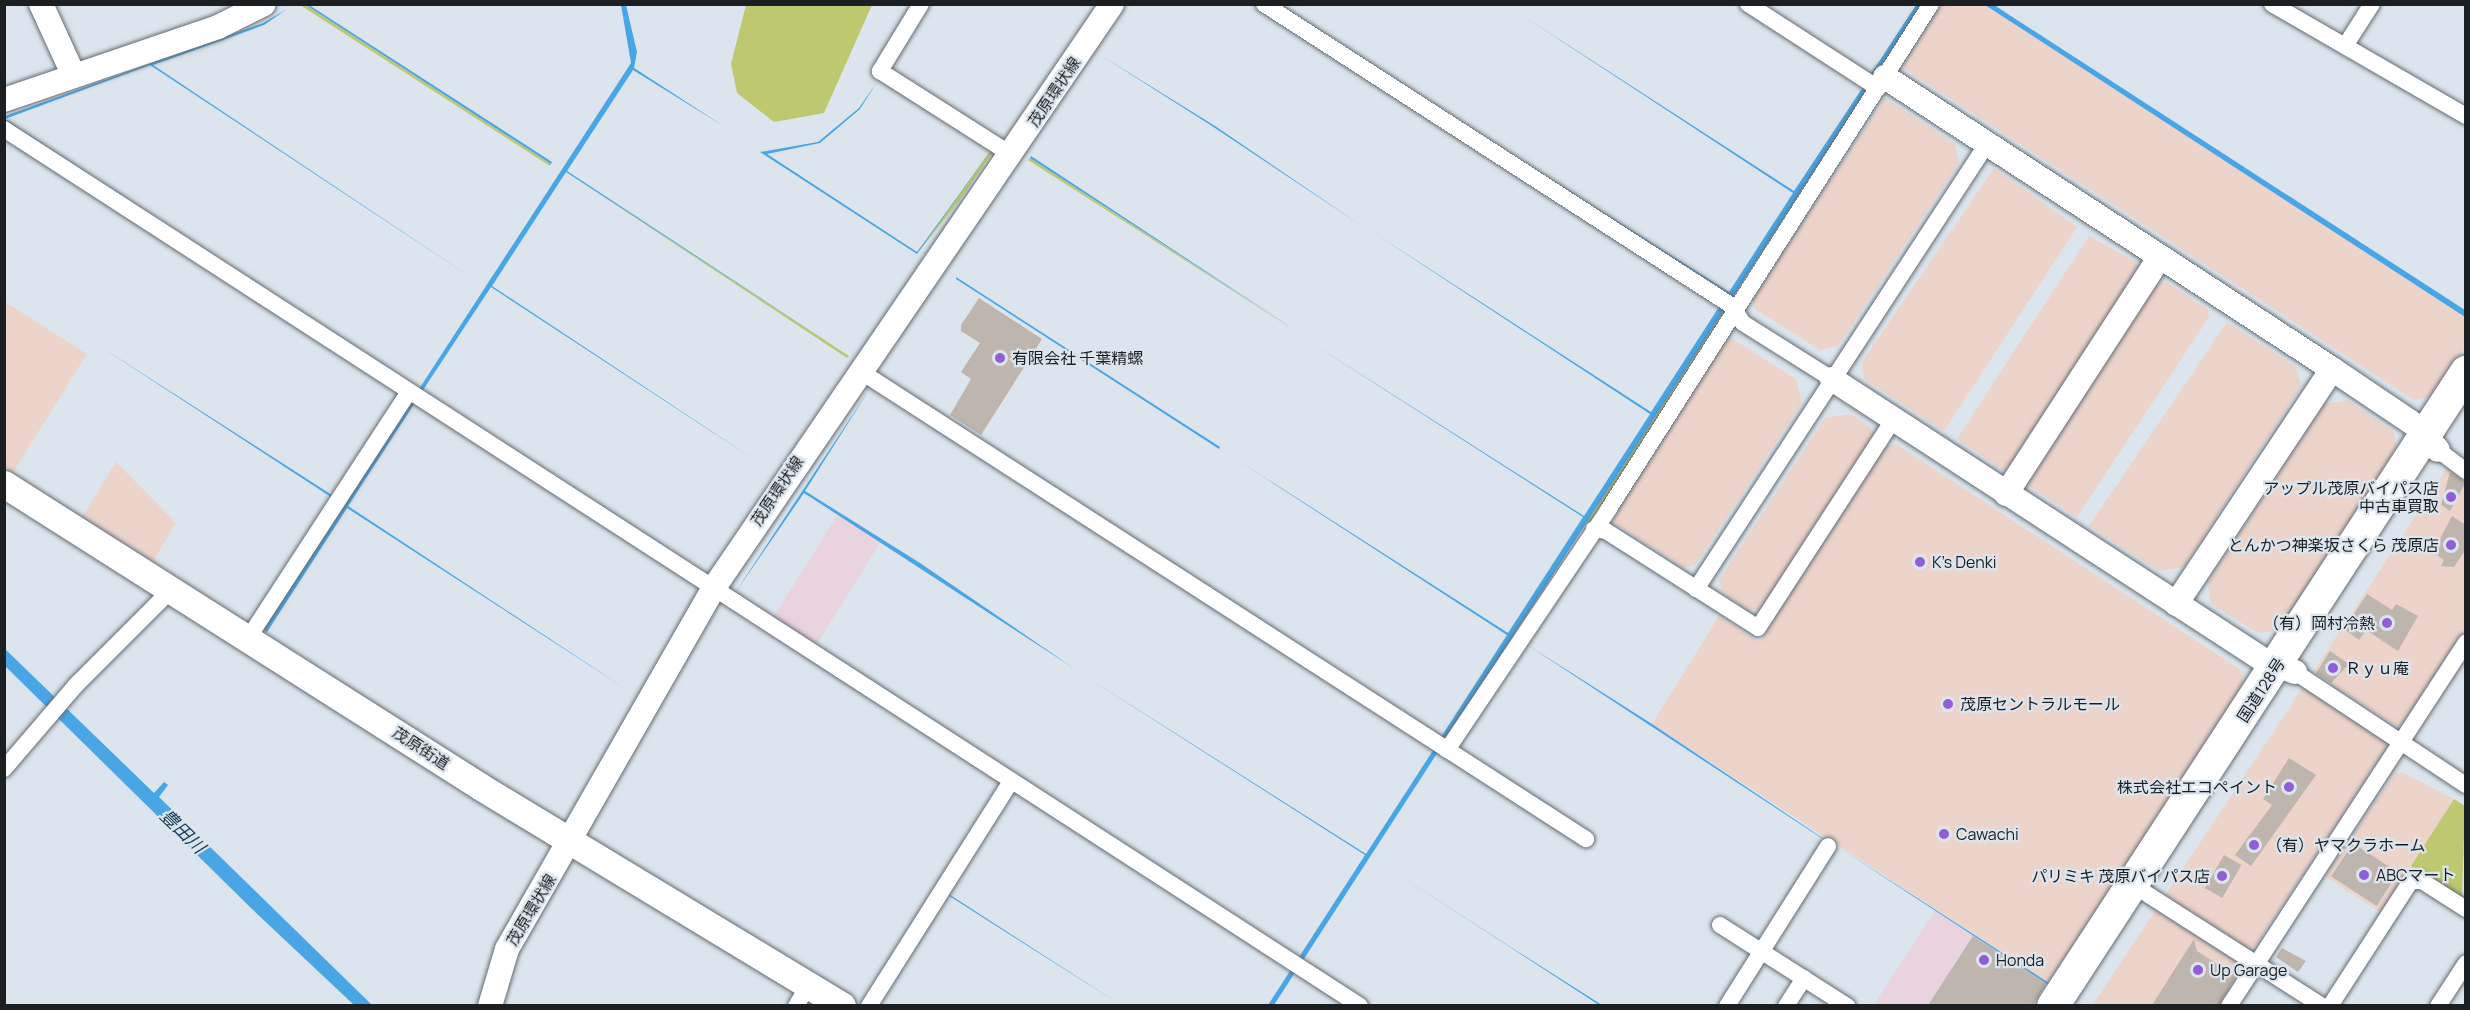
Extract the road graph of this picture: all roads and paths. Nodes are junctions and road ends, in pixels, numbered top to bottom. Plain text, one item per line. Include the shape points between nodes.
1 (41, 4) edge
2 (264, 4) edge
3 (921, 4) edge
4 (1112, 4) edge
5 (1264, 4) edge
6 (1748, 4) edge
7 (1931, 4) edge
8 (2272, 4) edge
9 (2372, 4) edge
10 (2345, 46) junction
11 (74, 76) junction
12 (1881, 83) junction
13 (4, 100) edge
14 (2466, 116) edge
15 (4, 129) edge
16 (1987, 144) junction
17 (1011, 155) junction
18 (2160, 257) junction
19 (1735, 312) junction
20 (2332, 369) junction
21 (860, 371) junction
22 (2466, 372) edge
23 (1832, 379) junction
24 (409, 392) junction
25 (2466, 408) edge
26 (1893, 420) junction
27 (2431, 442) junction
28 (2466, 471) edge
29 (4, 484) edge
30 (2006, 494) junction
31 (1594, 530) junction
32 (1696, 589) junction
33 (171, 590) junction
34 (713, 590) junction
35 (2176, 604) junction
36 (249, 637) junction
37 (2466, 642) edge
38 (2286, 669) junction
39 (2401, 741) junction
40 (1447, 750) junction
41 (4, 769) edge
42 (1011, 781) junction
43 (2466, 785) edge
44 (1586, 839) dead end
45 (571, 840) junction
46 (1828, 846) dead end
47 (2141, 890) junction
48 (2466, 909) edge
49 (1720, 925) dead end
50 (1762, 951) junction
51 (2256, 963) junction
52 (2466, 963) edge
53 (1804, 978) junction
54 (803, 995) edge
55 (490, 1005) edge
56 (842, 1005) edge
57 (869, 1005) edge
58 (1360, 1005) edge
59 (1727, 1005) edge
60 (1786, 1005) edge
61 (1846, 1005) edge
62 (2053, 1005) edge
63 (2075, 1005) edge
64 (2229, 1005) edge
65 (2322, 1005) edge
66 (2330, 1005) edge
67 (2438, 1005) edge

1 - 11 street
2 - 11 street via 218,27
3 - 17 street via 880,71
4 - 17 street, 茂原環状線
5 - 19 street
6 - 12 street
7 - 12 street
8 - 10 street
9 - 10 street
10 - 14 street
11 - 13 street
12 - 16 street
12 - 19 street
15 - 24 street
16 - 18 street
16 - 23 street
17 - 21 street, 茂原環状線
18 - 20 street
18 - 30 street
19 - 23 street
19 - 31 street
20 - 27 street
20 - 35 street
21 - 34 street, 茂原環状線
21 - 40 street
22 - 27 highway, 国道128号
23 - 26 street
23 - 32 street
24 - 34 street
24 - 36 street
25 - 27 highway, 国道128号
26 - 30 street
26 - 32 street via 1758,628
27 - 28 street
27 - 38 highway, 国道128号
29 - 33 main road, 茂原街道
30 - 35 street
31 - 32 street via 1606,531
31 - 40 street
33 - 36 main road, 茂原街道
33 - 41 street via 76,685
34 - 42 street
34 - 45 street, 茂原環状線
35 - 38 street
36 - 45 main road, 茂原街道
37 - 39 street
38 - 39 street
38 - 47 highway, 国道128号
39 - 43 street
39 - 51 street
40 - 44 street
42 - 57 street
42 - 58 street
45 - 54 main road, 茂原街道
45 - 55 street, 茂原環状線 via 507,950
46 - 50 street
47 - 51 street
47 - 62 highway, 国道128号
47 - 63 highway, 国道128号
48 - 66 street via 2422,881 2411,881
49 - 50 street
50 - 53 street
50 - 59 street
51 - 64 street
51 - 65 street
52 - 67 street
53 - 60 street
53 - 61 street
54 - 56 main road, 茂原街道

